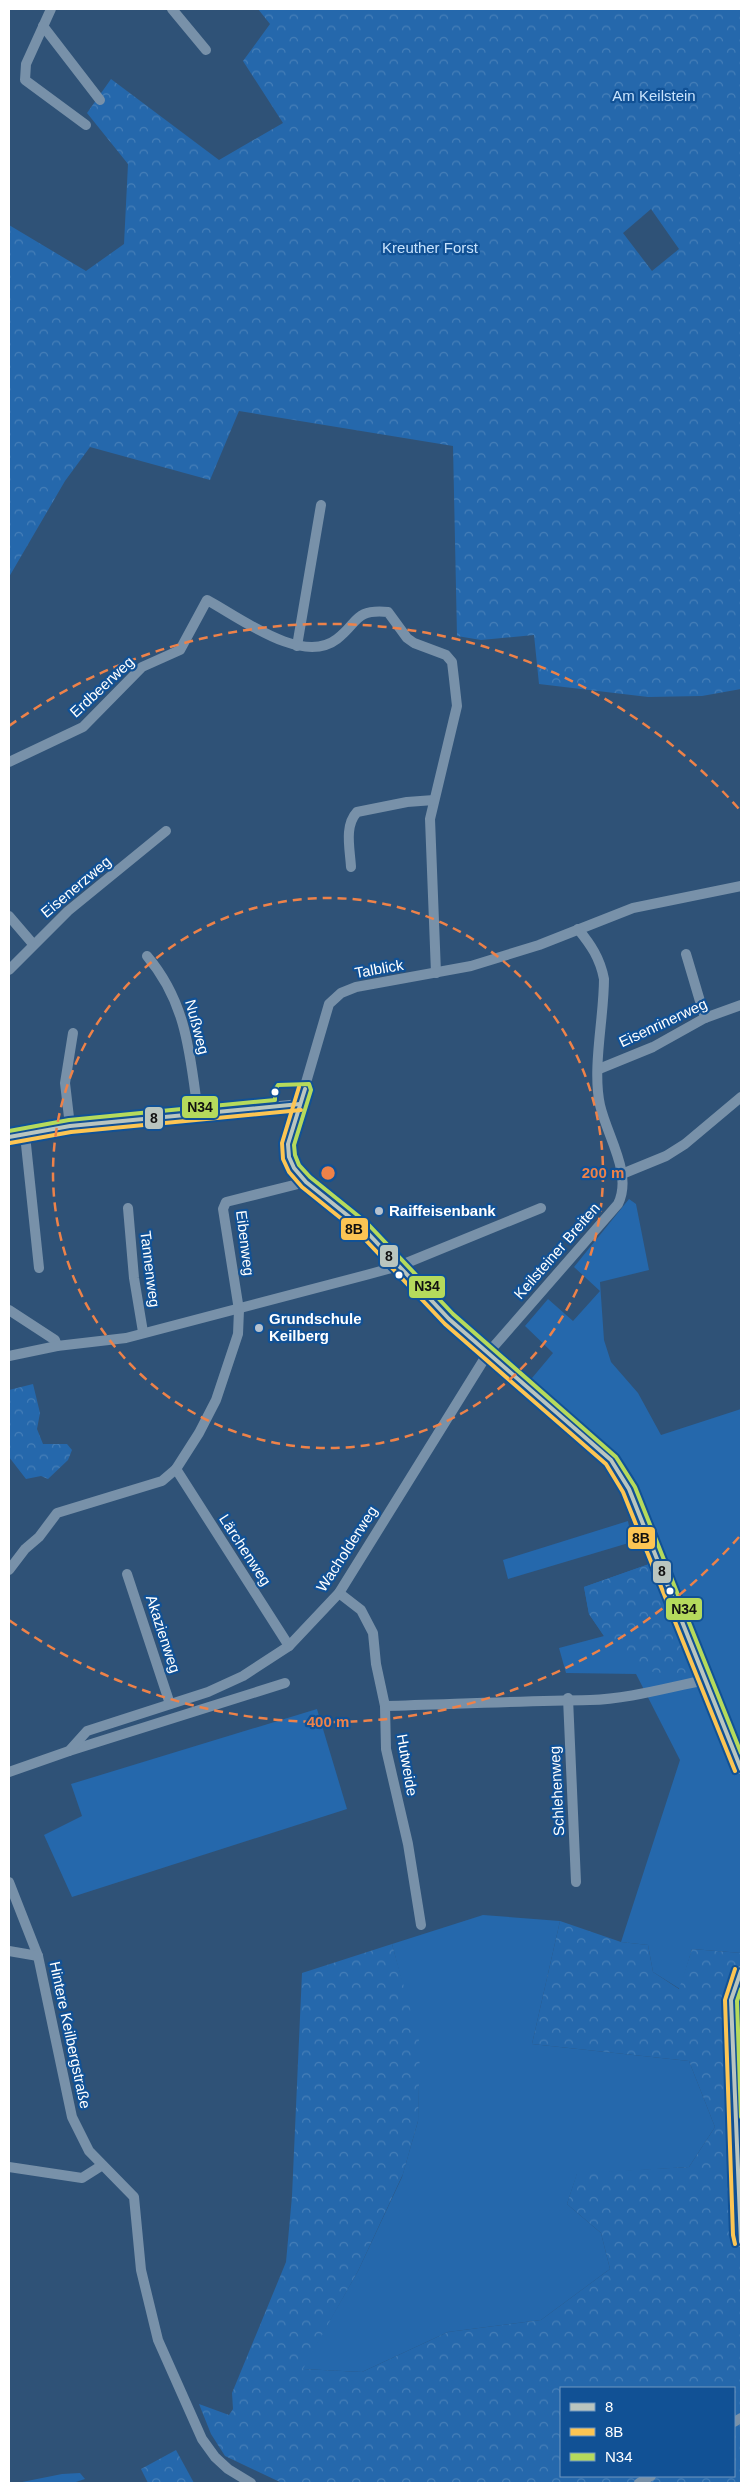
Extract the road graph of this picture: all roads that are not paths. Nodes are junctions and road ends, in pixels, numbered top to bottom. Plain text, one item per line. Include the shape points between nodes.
1 (51, 9) edge
2 (172, 9) edge
3 (43, 26) junction
4 (206, 50) dead end
5 (100, 100) dead end
6 (86, 125) dead end
7 (322, 505) dead end
8 (297, 646) junction
9 (9, 762) edge
10 (434, 800) junction
11 (166, 831) dead end
12 (351, 867) dead end
13 (741, 886) edge
14 (9, 916) edge
15 (578, 929) junction
16 (33, 944) junction
17 (686, 954) dead end
18 (147, 956) dead end
19 (9, 970) edge
20 (436, 973) junction
21 (741, 1005) edge
22 (706, 1018) junction
23 (73, 1034) dead end
24 (598, 1069) junction
25 (741, 1097) edge
26 (300, 1104) junction
27 (198, 1113) junction
28 (70, 1126) junction
29 (24, 1135) junction
30 (9, 1137) edge
31 (622, 1174) junction
32 (306, 1182) junction
33 (128, 1208) dead end
34 (541, 1208) dead end
35 (399, 1266) junction
36 (39, 1268) dead end
37 (9, 1310) edge
38 (239, 1310) junction
39 (143, 1332) junction
40 (57, 1346) junction
41 (488, 1353) junction
42 (9, 1356) edge
43 (176, 1469) junction
44 (9, 1570) edge
45 (127, 1574) dead end
46 (339, 1593) junction
47 (289, 1646) junction
48 (706, 1680) junction
49 (285, 1683) dead end
50 (568, 1698) junction
51 (170, 1704) junction
52 (385, 1706) junction
53 (69, 1751) junction
54 (741, 1769) edge
55 (9, 1772) edge
56 (9, 1882) edge
57 (576, 1882) dead end
58 (422, 1925) dead end
59 (9, 1951) edge
60 (38, 1956) junction
61 (741, 1971) edge
62 (101, 2166) junction
63 (9, 2167) edge
64 (741, 2242) edge
65 (251, 2483) edge

1 - 3 street
2 - 4 street
3 - 5 street
3 - 6 street via 26,64 25,80
7 - 8 street
8 - 9 street, Erdbeerweg via 207,600 180,650 142,667 83,727
8 - 10 street via 321,648 362,615 372,611 388,612 414,644 446,655 452,662 457,706
10 - 12 street via 357,812 349,825
10 - 20 street via 430,819
11 - 16 street, Eisenerzweg
13 - 15 street, Talblick via 633,908
14 - 16 street
15 - 20 street, Talblick via 505,956
15 - 24 street, Keilsteiner Breiten via 595,950 604,979
16 - 19 street, Eisenerzweg
17 - 22 street
18 - 27 street, Nußweg via 167,982 180,1012
20 - 26 street, Talblick via 356,987 334,998 329,1004
21 - 22 street, Eisenrinerweg
22 - 24 street, Eisenrinerweg via 653,1047
23 - 28 street via 65,1083
24 - 31 street, Keilsteiner Breiten via 600,1103
25 - 31 street via 685,1144 666,1156
26 - 27 street
26 - 32 street, Talblick via 288,1144 294,1168
27 - 28 street
28 - 29 street
29 - 30 street
29 - 36 street
31 - 41 street, Keilsteiner Breiten via 623,1194 618,1204
32 - 35 street, Talblick via 362,1226
32 - 38 street, Eibenweg via 226,1202 223,1209
33 - 39 street, Tannenweg
34 - 35 street
35 - 38 street
35 - 41 street, Talblick via 434,1304
37 - 40 street via 55,1340
38 - 39 street
38 - 43 street via 238,1334 216,1400
39 - 40 street via 126,1338
40 - 42 street
41 - 46 street, Wacholderweg
41 - 48 street, Talblick via 611,1460 629,1489
43 - 44 street via 162,1481 57,1513
43 - 47 street, Lärchenweg
45 - 51 street, Akazienweg
46 - 47 street, Wacholderweg
46 - 52 street, Hutweide via 361,1610 373,1633
47 - 51 street, Wacholderweg via 244,1676
48 - 50 street via 591,1700
48 - 54 street, Talblick
49 - 53 street, Wacholderweg
50 - 52 street via 519,1703
50 - 57 street, Schlehenweg
51 - 53 street, Wacholderweg via 87,1731
52 - 58 street, Hutweide via 386,1749 408,1844
53 - 55 street, Wacholderweg
56 - 60 street
59 - 60 street, Hintere Keilbergstraße
60 - 62 street, Hintere Keilbergstraße via 72,2117 89,2152
61 - 64 street via 731,2000
62 - 63 street via 82,2178
62 - 65 street, Hintere Keilbergstraße via 134,2197 141,2270 158,2340 188,2411 215,2457

